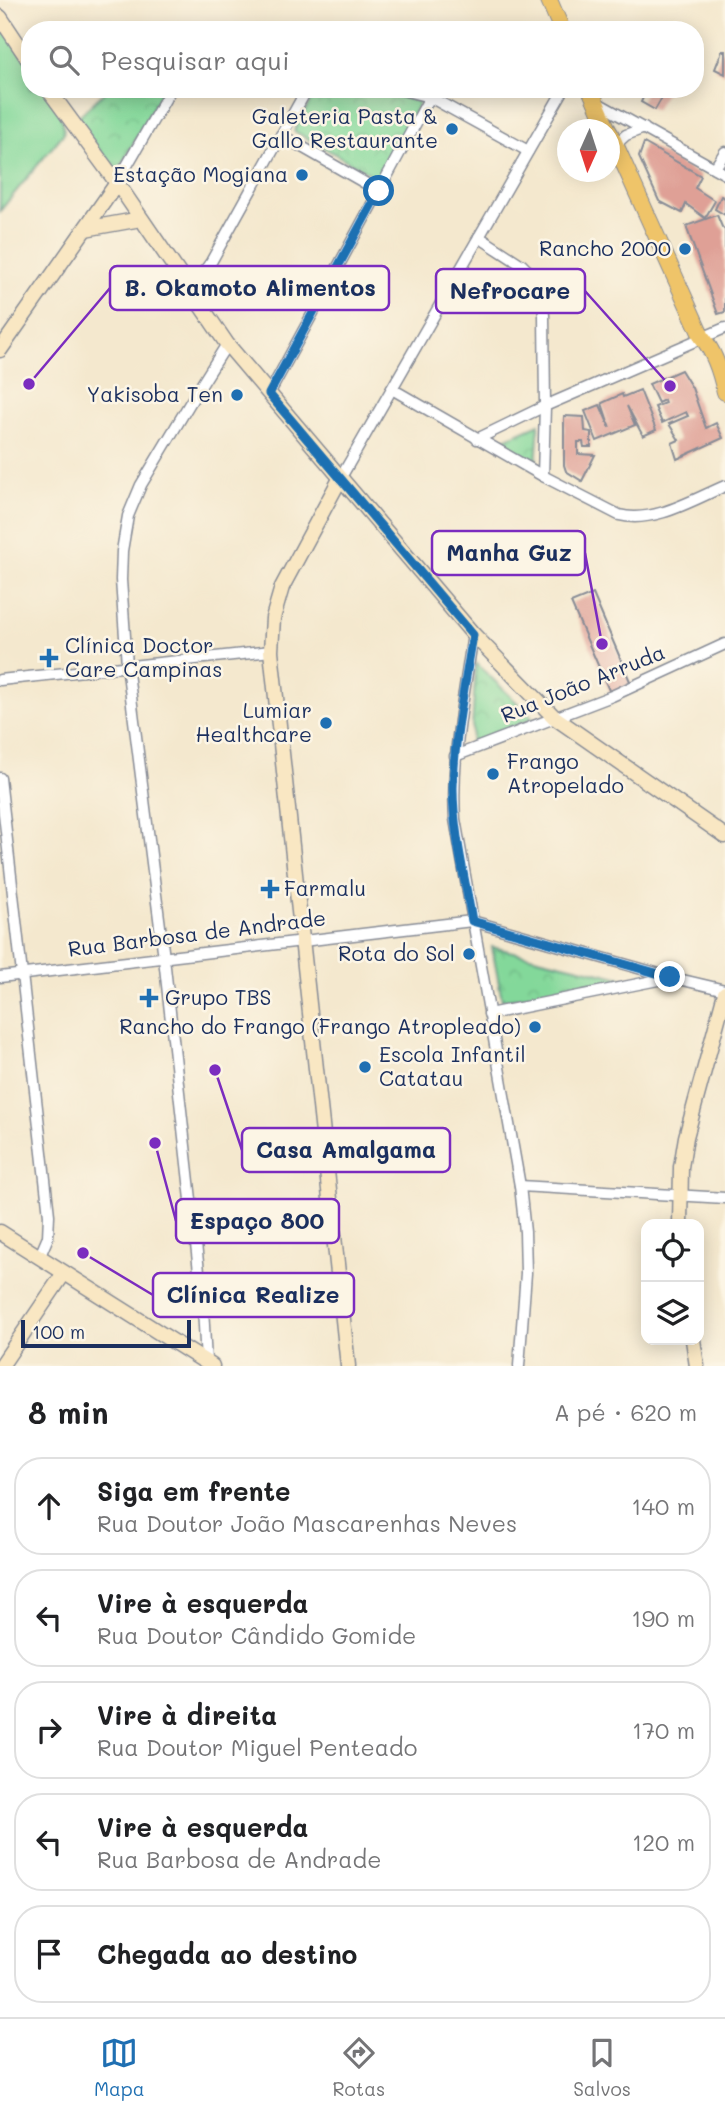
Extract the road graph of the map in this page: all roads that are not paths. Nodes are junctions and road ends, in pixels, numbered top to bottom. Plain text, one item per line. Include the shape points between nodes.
1 (0, 17) edge
2 (21, 48) edge
3 (55, 98) edge
4 (166, 98) edge
5 (302, 98) edge
6 (429, 98) edge
7 (432, 98) edge
8 (559, 98) edge
9 (594, 98) edge
10 (598, 98) edge
11 (604, 119) edge
12 (644, 128) junction
13 (281, 135) junction
14 (620, 135) edge
15 (528, 150) junction
16 (725, 152) edge
17 (620, 156) edge
18 (720, 171) edge
19 (117, 183) junction
20 (379, 191) junction
21 (142, 219) junction
22 (85, 229) junction
23 (479, 237) junction
24 (190, 290) junction
25 (725, 328) edge
26 (702, 338) junction
27 (228, 344) junction
28 (0, 350) edge
29 (392, 389) junction
30 (724, 391) edge
31 (269, 394) junction
32 (545, 406) junction
33 (477, 439) junction
34 (543, 476) junction
35 (340, 479) junction
36 (725, 486) edge
37 (473, 635) junction
38 (725, 644) edge
39 (271, 651) junction
40 (127, 665) junction
41 (0, 680) edge
42 (554, 717) junction
43 (455, 756) junction
44 (0, 778) edge
45 (725, 836) edge
46 (472, 921) junction
47 (303, 940) junction
48 (164, 958) junction
49 (21, 974) junction
50 (0, 977) edge
51 (670, 977) junction
52 (725, 992) edge
53 (489, 1014) junction
54 (520, 1186) junction
55 (680, 1195) junction
56 (725, 1198) edge
57 (680, 1219) edge
58 (0, 1233) edge
59 (39, 1258) junction
60 (64, 1273) junction
61 (694, 1345) edge
62 (207, 1365) edge
63 (1, 1366) edge
64 (348, 1366) edge
65 (519, 1366) edge
66 (697, 1366) edge

1 - 2 main road
3 - 19 main road
4 - 19 street
5 - 13 street
6 - 20 street
7 - 15 street
8 - 15 street
9 - 11 main road
10 - 12 street
12 - 14 street
12 - 18 street
13 - 20 street
13 - 24 street via 211,262
15 - 23 street
16 - 18 street
17 - 26 main road
19 - 21 main road
19 - 22 main road
20 - 31 street
21 - 22 main road
21 - 24 main road
22 - 28 main road
23 - 29 street
23 - 32 street via 522,265 542,298
24 - 27 main road
25 - 26 street
26 - 30 main road via 723,379
26 - 32 street
27 - 31 main road
27 - 40 street via 141,485 128,516 121,580
29 - 33 street
29 - 35 street
31 - 35 main road
32 - 33 street
32 - 34 street
33 - 34 street
34 - 36 street via 628,517 668,509
35 - 37 main road
35 - 39 main road via 282,587 272,618
37 - 42 main road
37 - 43 street
38 - 42 street, Rua João Arruda
39 - 40 street
39 - 47 main road
40 - 41 street
40 - 48 street
42 - 43 street, Rua João Arruda
42 - 45 main road
43 - 46 street via 455,819
44 - 49 street
46 - 47 street, Rua Barbosa de Andrade
46 - 51 street, Rua Barbosa de Andrade
46 - 53 street
47 - 48 street, Rua Barbosa de Andrade
47 - 64 main road
48 - 49 street, Rua Barbosa de Andrade
48 - 62 street
49 - 50 street, Rua Barbosa de Andrade
49 - 59 street via 49,1215 48,1237
51 - 52 street, Rua Barbosa de Andrade
51 - 53 street
52 - 55 main road via 686,1138
53 - 54 street
54 - 55 street
54 - 65 street via 526,1273
55 - 56 street
55 - 57 main road
58 - 59 main road
59 - 60 main road
60 - 62 main road
60 - 63 main road
61 - 66 main road

